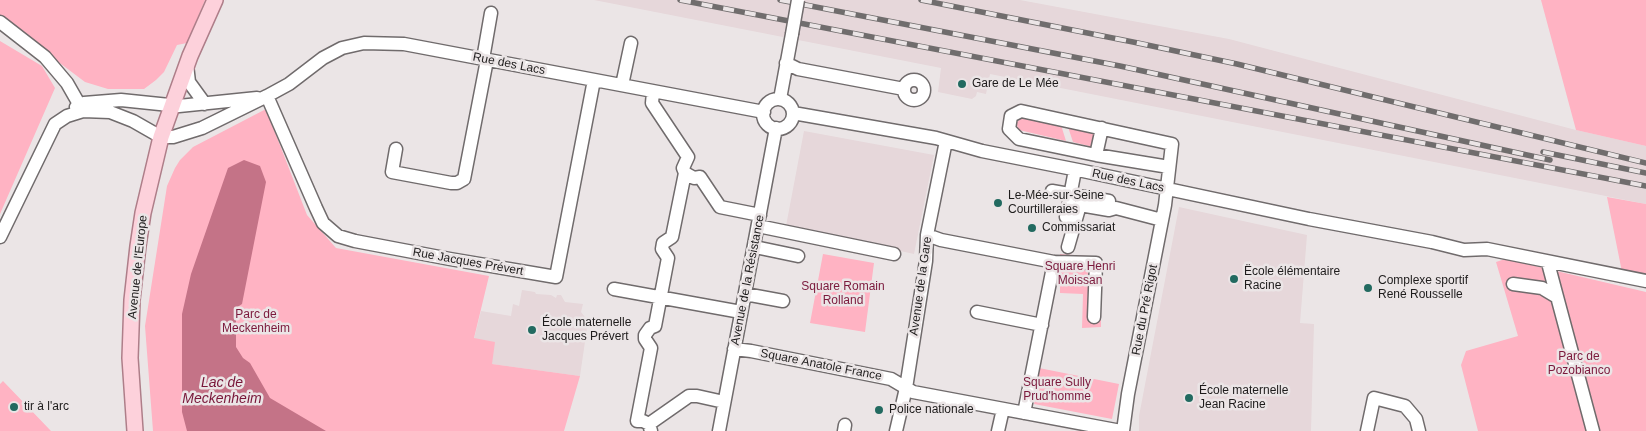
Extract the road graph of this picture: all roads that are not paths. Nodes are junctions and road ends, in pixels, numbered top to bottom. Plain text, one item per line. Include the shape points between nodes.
1 (215, 0) edge
2 (798, 0) edge
3 (491, 14) dead end
4 (0, 22) edge
5 (630, 43) dead end
6 (485, 59) junction
7 (786, 63) junction
8 (186, 65) junction
9 (594, 80) junction
10 (622, 85) junction
11 (904, 89) dead end
12 (654, 92) junction
13 (267, 96) junction
14 (780, 99) junction
15 (205, 104) junction
16 (172, 106) junction
17 (81, 108) junction
18 (764, 112) junction
19 (793, 113) junction
20 (776, 128) junction
21 (1102, 128) junction
22 (161, 137) junction
23 (946, 141) junction
24 (396, 149) dead end
25 (1096, 155) junction
26 (1169, 166) junction
27 (1075, 170) junction
28 (684, 173) junction
29 (1166, 189) junction
30 (1052, 191) dead end
31 (1070, 194) junction
32 (1109, 201) dead end
33 (1066, 218) dead end
34 (1162, 220) junction
35 (759, 221) junction
36 (927, 235) junction
37 (0, 237) edge
38 (755, 247) junction
39 (1068, 247) dead end
40 (894, 254) dead end
41 (798, 256) dead end
42 (1054, 262) junction
43 (1548, 263) junction
44 (1646, 281) edge
45 (1514, 284) dead end
46 (614, 289) dead end
47 (745, 294) junction
48 (660, 298) junction
49 (1557, 298) junction
50 (783, 301) dead end
51 (741, 312) junction
52 (976, 312) dead end
53 (1094, 317) dead end
54 (1042, 325) junction
55 (734, 349) junction
56 (906, 388) junction
57 (724, 402) junction
58 (1003, 409) junction
59 (1024, 413) junction
60 (646, 425) edge
61 (135, 431) edge
62 (719, 431) edge
63 (896, 431) edge
64 (998, 431) edge
65 (1122, 431) edge
66 (1368, 431) edge
67 (1419, 431) edge
68 (1593, 431) edge

1 - 8 main road, Avenue de l'Europe
2 - 7 street, bridge
3 - 6 street
4 - 17 street via 45,57 67,83
5 - 10 street
6 - 9 street, Rue des Lacs
6 - 13 street, Rue des Lacs via 404,44 364,43 342,48 323,58
6 - 24 street via 464,179 451,183 392,172
7 - 11 street via 798,69
7 - 14 street
8 - 15 street via 189,82
8 - 16 main road, Avenue de l'Europe
9 - 10 street, Rue des Lacs
9 - 13 street, Rue Jacques Prévert via 556,277 338,236 323,223
10 - 12 street, Rue des Lacs
12 - 18 street, Rue des Lacs
12 - 28 street via 652,103 688,157 682,168
13 - 15 street, Rue des Lacs
13 - 22 street, Rue des Lacs via 202,128 173,137
14 - 18 street via 767,104
14 - 19 street via 789,104
15 - 16 street, Rue des Lacs
16 - 17 street, Rue des Lacs via 121,100 93,102
16 - 22 main road, Avenue de l'Europe
17 - 22 street via 110,112
17 - 37 street via 54,124
18 - 20 street via 768,124
19 - 20 street via 787,125
19 - 23 street, Rue des Lacs
20 - 35 street, Avenue de la Résistance
21 - 25 street
21 - 25 street via 1021,111 1011,116 1009,129 1019,139
21 - 26 street, Rue du Pré Rigot via 1172,144
22 - 61 main road, Avenue de l'Europe via 143,213 132,300 130,358
23 - 27 street, Rue des Lacs via 982,152
23 - 36 street, Avenue de la Gare
25 - 26 street
26 - 29 street, Rue du Pré Rigot
27 - 29 street, Rue des Lacs
27 - 31 street
28 - 35 street via 700,177 720,207
28 - 48 street via 672,237 662,249 668,258
29 - 34 street, Rue du Pré Rigot
29 - 43 street, Rue des Lacs via 1309,220 1464,250 1487,249
30 - 31 street
31 - 32 street
31 - 33 street
34 - 39 street via 1116,208 1109,210 1080,205
34 - 65 street, Rue du Pré Rigot
35 - 38 street, Avenue de la Résistance
35 - 40 street
36 - 42 street
36 - 56 street, Avenue de la Gare via 926,261
38 - 41 street
38 - 47 street, Avenue de la Résistance
42 - 53 street via 1096,263
42 - 54 street
43 - 44 street, Rue des Lacs
43 - 49 street
45 - 49 street via 1542,288
46 - 48 street
47 - 50 street
47 - 51 street, Avenue de la Résistance
48 - 51 street
48 - 60 street via 655,326 645,335 651,348
49 - 68 street
51 - 55 street, Avenue de la Résistance
52 - 54 street
54 - 59 street
55 - 56 street, Square Anatole France via 890,379
55 - 57 street, Avenue de la Résistance
56 - 58 street, Square Anatole France
56 - 63 street, Avenue de la Gare
57 - 60 street via 689,396
57 - 62 street, Avenue de la Résistance
58 - 59 street, Square Anatole France
58 - 64 street
59 - 65 street, Square Anatole France
66 - 67 street via 1374,398 1405,406 1416,418

